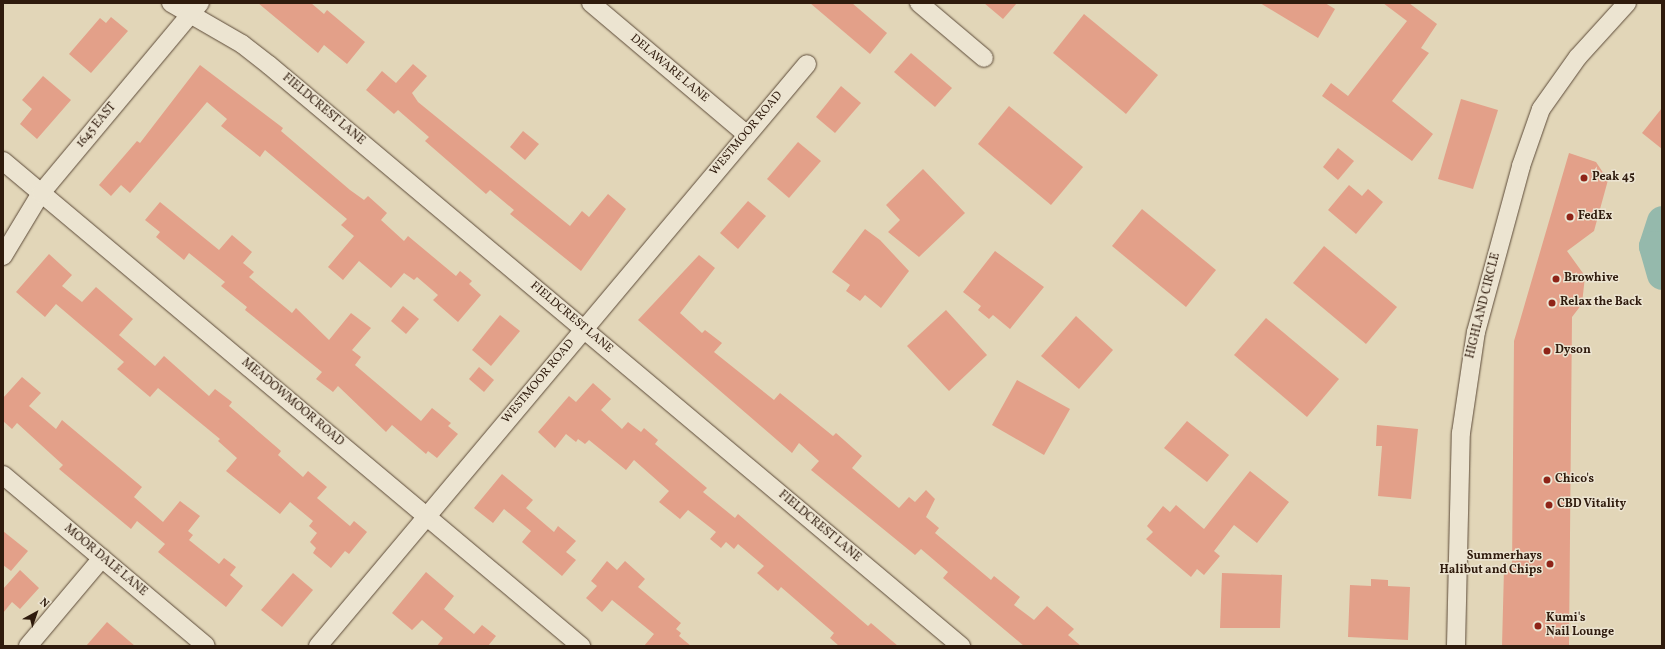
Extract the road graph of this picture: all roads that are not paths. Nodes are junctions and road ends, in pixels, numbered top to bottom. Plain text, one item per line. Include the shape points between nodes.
1 (172, 3) edge
2 (591, 3) edge
3 (919, 3) edge
4 (1627, 3) edge
5 (195, 8) edge
6 (984, 58) dead end
7 (807, 64) dead end
8 (747, 135) junction
9 (3, 161) edge
10 (41, 193) junction
11 (3, 256) edge
12 (584, 329) junction
13 (3, 475) edge
14 (427, 516) junction
15 (102, 558) junction
16 (28, 646) edge
17 (206, 646) edge
18 (318, 646) edge
19 (581, 646) edge
20 (961, 646) edge
21 (1456, 646) edge

1 - 5 street, FIELDCREST LANE
2 - 8 street, DELAWARE LANE
3 - 6 street
4 - 21 street, HIGHLAND CIRCLE via 1578,57 1541,109 1521,166 1476,332 1461,434
5 - 10 street, 1645 EAST
5 - 12 street, FIELDCREST LANE via 269,65
7 - 8 street, WESTMOOR ROAD
8 - 12 street, WESTMOOR ROAD
9 - 10 street, MEADOWMOOR ROAD
10 - 11 street, 1645 EAST
10 - 14 street, MEADOWMOOR ROAD
12 - 14 street, WESTMOOR ROAD
12 - 20 street, FIELDCREST LANE
13 - 15 street, MOOR DALE LANE
14 - 18 street, WESTMOOR ROAD
14 - 19 street, MEADOWMOOR ROAD
15 - 16 street
15 - 17 street, MOOR DALE LANE

